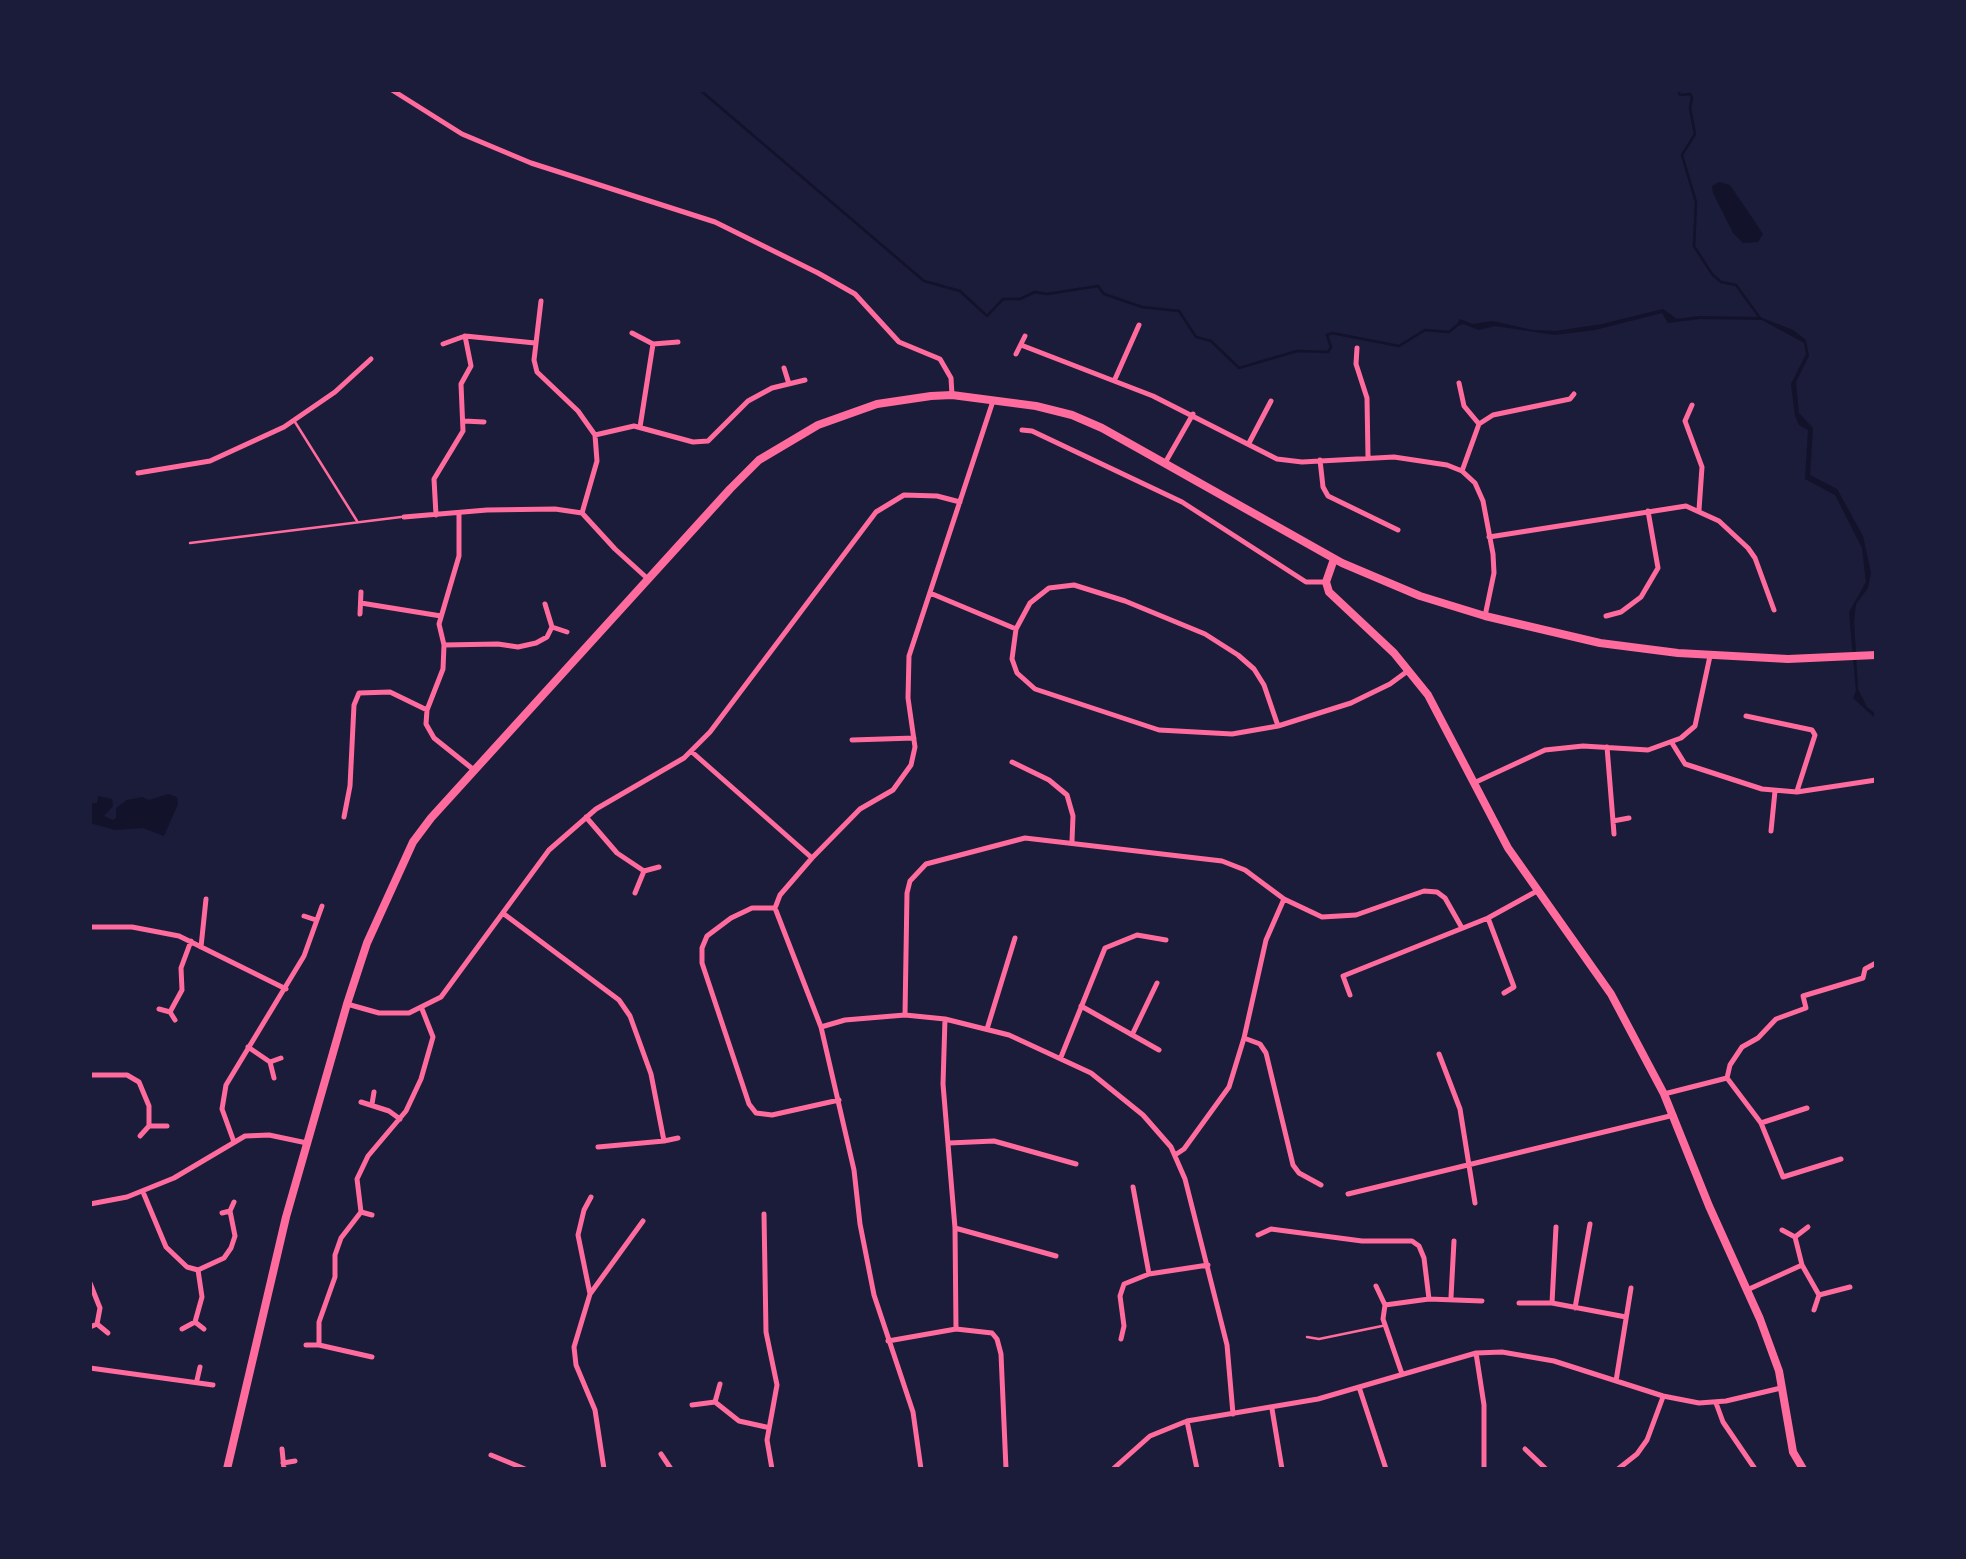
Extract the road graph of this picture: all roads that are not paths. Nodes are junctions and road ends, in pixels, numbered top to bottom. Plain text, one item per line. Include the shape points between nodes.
1 (392, 90) edge
2 (541, 301) dead end
3 (1139, 325) dead end
4 (632, 334) dead end
5 (465, 336) junction
6 (1026, 336) dead end
7 (678, 342) dead end
8 (535, 343) junction
9 (443, 344) dead end
10 (653, 344) junction
11 (1022, 345) junction
12 (1357, 348) dead end
13 (1016, 354) dead end
14 (371, 360) dead end
15 (784, 368) dead end
16 (1115, 379) junction
17 (805, 380) dead end
18 (1460, 383) dead end
19 (789, 384) junction
20 (1574, 394) dead end
21 (952, 395) junction
22 (994, 400) junction
23 (1270, 401) dead end
24 (1692, 405) dead end
25 (1266, 411) junction
26 (1194, 414) junction
27 (1275, 416) dead end
28 (464, 421) junction
29 (294, 422) junction
30 (484, 422) dead end
31 (1479, 424) junction
32 (640, 427) junction
33 (1022, 430) dead end
34 (595, 435) junction
35 (1248, 442) junction
36 (1368, 457) junction
37 (1320, 460) junction
38 (1165, 463) junction
39 (1462, 471) junction
40 (138, 474) dead end
41 (960, 502) junction
42 (1699, 510) junction
43 (1648, 511) junction
44 (458, 512) junction
45 (582, 513) junction
46 (436, 514) junction
47 (404, 517) joint
48 (358, 522) junction
49 (1398, 530) dead end
50 (1490, 538) junction
51 (190, 543) dead end
52 (1334, 560) junction
53 (648, 580) junction
54 (1326, 582) junction
55 (361, 592) dead end
56 (930, 592) junction
57 (361, 603) junction
58 (545, 604) dead end
59 (1774, 610) dead end
60 (360, 614) dead end
61 (442, 616) junction
62 (1484, 616) junction
63 (1606, 616) dead end
64 (552, 628) junction
65 (1016, 629) junction
66 (567, 632) dead end
67 (444, 645) junction
68 (1876, 655) edge
69 (1710, 656) junction
70 (1409, 670) junction
71 (427, 710) junction
72 (1746, 716) dead end
73 (1278, 726) junction
74 (914, 738) junction
75 (852, 740) dead end
76 (1672, 743) junction
77 (1607, 747) junction
78 (692, 752) junction
79 (1012, 762) dead end
80 (474, 770) junction
81 (1876, 780) edge
82 (1476, 782) junction
83 (1775, 791) junction
84 (334, 792) dead end
85 (1797, 792) junction
86 (347, 794) junction
87 (344, 817) dead end
88 (586, 817) junction
89 (1629, 818) dead end
90 (1613, 821) junction
91 (1771, 831) dead end
92 (1614, 834) dead end
93 (1072, 841) junction
94 (812, 858) junction
95 (659, 867) dead end
96 (644, 872) junction
97 (1539, 890) junction
98 (635, 894) dead end
99 (206, 899) dead end
100 (1284, 899) junction
101 (322, 906) dead end
102 (775, 908) junction
103 (504, 914) junction
104 (304, 916) dead end
105 (1488, 918) junction
106 (316, 920) junction
107 (90, 928) edge
108 (1462, 928) junction
109 (1015, 938) dead end
110 (1166, 940) dead end
111 (191, 941) junction
112 (202, 947) junction
113 (1876, 963) edge
114 (1157, 983) dead end
115 (286, 989) junction
116 (1504, 993) dead end
117 (1350, 995) dead end
118 (347, 1004) junction
119 (1081, 1006) junction
120 (158, 1009) dead end
121 (422, 1009) junction
122 (170, 1012) junction
123 (905, 1014) junction
124 (945, 1019) junction
125 (175, 1020) dead end
126 (820, 1028) junction
127 (987, 1029) junction
128 (1132, 1035) junction
129 (1244, 1038) junction
130 (248, 1048) junction
131 (1159, 1050) dead end
132 (1439, 1054) dead end
133 (1061, 1056) junction
134 (281, 1058) dead end
135 (270, 1062) junction
136 (90, 1075) edge
137 (274, 1078) dead end
138 (1727, 1078) junction
139 (374, 1092) dead end
140 (1664, 1094) junction
141 (839, 1100) junction
142 (361, 1102) dead end
143 (372, 1104) junction
144 (1807, 1108) dead end
145 (1674, 1115) junction
146 (400, 1119) junction
147 (1761, 1123) junction
148 (149, 1126) junction
149 (168, 1126) dead end
150 (140, 1136) dead end
151 (678, 1138) dead end
152 (664, 1140) junction
153 (234, 1142) junction
154 (307, 1143) junction
155 (949, 1144) junction
156 (598, 1147) dead end
157 (1175, 1155) junction
158 (1842, 1159) dead end
159 (1076, 1164) dead end
160 (1470, 1164) junction
161 (1320, 1185) dead end
162 (1132, 1186) dead end
163 (143, 1192) junction
164 (1348, 1194) dead end
165 (591, 1197) dead end
166 (234, 1202) dead end
167 (1474, 1203) dead end
168 (90, 1204) edge
169 (361, 1212) junction
170 (764, 1214) dead end
171 (372, 1215) dead end
172 (643, 1221) dead end
173 (1590, 1224) dead end
174 (1556, 1227) dead end
175 (1808, 1227) dead end
176 (955, 1228) junction
177 (1782, 1230) dead end
178 (1258, 1235) dead end
179 (1795, 1236) junction
180 (1454, 1241) dead end
181 (1056, 1256) dead end
182 (1802, 1265) junction
183 (1208, 1266) junction
184 (198, 1270) junction
185 (1148, 1274) junction
186 (90, 1282) edge
187 (1376, 1286) dead end
188 (1632, 1288) dead end
189 (1850, 1288) dead end
190 (1746, 1290) junction
191 (590, 1294) junction
192 (1819, 1295) junction
193 (1450, 1297) junction
194 (1428, 1299) junction
195 (1482, 1300) dead end
196 (1519, 1302) dead end
197 (1552, 1303) junction
198 (1386, 1305) junction
199 (1575, 1308) junction
200 (1814, 1310) dead end
201 (1626, 1317) junction
202 (195, 1322) junction
203 (93, 1326) edge
204 (1384, 1326) junction
205 (204, 1328) dead end
206 (182, 1329) dead end
207 (956, 1329) junction
208 (108, 1332) dead end
209 (1307, 1337) dead end
210 (1121, 1340) dead end
211 (888, 1341) junction
212 (319, 1344) junction
213 (306, 1345) dead end
214 (1476, 1353) junction
215 (372, 1357) dead end
216 (200, 1367) dead end
217 (90, 1368) edge
218 (1402, 1374) junction
219 (197, 1380) junction
220 (1616, 1381) junction
221 (212, 1384) dead end
222 (720, 1384) dead end
223 (1359, 1387) junction
224 (1781, 1388) junction
225 (1663, 1396) junction
226 (715, 1402) junction
227 (1716, 1403) junction
228 (692, 1404) dead end
229 (1272, 1408) junction
230 (1234, 1414) junction
231 (1187, 1420) junction
232 (768, 1428) junction
233 (282, 1450) dead end
234 (1525, 1450) dead end
235 (661, 1454) dead end
236 (491, 1455) dead end
237 (295, 1461) dead end
238 (283, 1466) edge
239 (227, 1469) edge
240 (526, 1469) edge
241 (604, 1469) edge
242 (671, 1469) edge
243 (772, 1469) edge
244 (920, 1469) edge
245 (1006, 1469) edge
246 (1113, 1469) edge
247 (1196, 1469) edge
248 (1282, 1469) edge
249 (1386, 1469) edge
250 (1484, 1469) edge
251 (1546, 1469) edge
252 (1618, 1469) edge
253 (1756, 1469) edge
254 (1803, 1469) edge

1 - 21 street via 462,134 715,222 818,273 855,294 899,342 940,359 952,378
2 - 8 street
3 - 16 street
4 - 10 street
5 - 8 street
5 - 9 street
5 - 28 street via 471,366 461,384
6 - 11 street
7 - 10 street
8 - 34 street via 537,372
10 - 32 street
11 - 13 street
11 - 16 street
12 - 36 street
14 - 29 street
15 - 19 street
16 - 26 street
17 - 19 street
18 - 31 street via 1464,406
19 - 32 street via 748,401 708,441
20 - 31 street
21 - 22 street
21 - 53 street via 877,404 786,442 759,460
22 - 38 street via 1072,415
22 - 41 street
23 - 25 street
24 - 42 street via 1685,421 1702,467
25 - 27 street
25 - 35 street
26 - 35 street
26 - 38 street
28 - 30 street
28 - 46 street via 434,479
29 - 40 street via 210,460
29 - 48 lane
31 - 39 street
32 - 34 street
33 - 54 street via 1182,502 1306,582
34 - 45 street via 597,461
35 - 37 street via 1277,459
36 - 37 street
36 - 39 street
37 - 49 street via 1328,496
38 - 52 street
39 - 50 street via 1483,501
41 - 56 street
41 - 78 street via 904,496 876,512
42 - 43 street
42 - 59 street via 1748,548
43 - 50 street
43 - 63 street via 1658,568 1641,597
44 - 45 street
44 - 46 street
44 - 61 street via 459,556
45 - 53 street
46 - 47 street
47 - 48 lane
48 - 51 lane
50 - 62 street via 1494,573
52 - 54 street
52 - 62 street
53 - 80 street
54 - 70 street via 1334,599
55 - 57 street
56 - 65 street
56 - 74 street via 909,656
57 - 60 street
57 - 61 street
58 - 64 street
61 - 67 street
62 - 69 street via 1600,643
64 - 66 street
64 - 67 street via 536,643 518,646
65 - 73 street via 1012,659 1035,689 1158,730 1232,734
65 - 73 street via 1049,588 1074,585 1125,601 1205,634 1254,668
67 - 71 street via 441,679
68 - 69 street
69 - 76 street via 1695,726
70 - 73 street via 1351,702
70 - 82 street
71 - 80 street via 428,730
71 - 86 street via 390,692 359,693
72 - 85 street via 1812,730
74 - 75 street
74 - 94 street via 912,765 902,781 860,809
76 - 77 street via 1648,750
76 - 83 street via 1685,764
77 - 82 street via 1545,750
77 - 90 street
78 - 88 street
78 - 94 street
79 - 93 street via 1067,796
80 - 118 street via 431,818 398,870
81 - 85 street
82 - 97 street via 1508,848
83 - 85 street
83 - 91 street
84 - 86 street
86 - 87 street
88 - 96 street
88 - 103 street via 540,860
89 - 90 street
90 - 92 street
93 - 100 street via 1222,861
93 - 123 street via 1025,838 921,866 907,892
94 - 102 street
95 - 96 street
96 - 98 street
97 - 105 street
97 - 140 street via 1611,994
99 - 112 street
100 - 108 street via 1335,918 1431,891 1446,898
100 - 129 street via 1266,940
101 - 106 street
102 - 126 street
102 - 141 street via 752,908 731,918 707,936 701,955 749,1104 756,1113 772,1115
103 - 121 street via 441,998
103 - 152 street via 625,1005 651,1074
104 - 106 street
105 - 108 street
105 - 116 street via 1514,987
106 - 115 street
107 - 111 street via 146,928
108 - 117 street via 1343,976
109 - 127 street
110 - 119 street via 1137,935 1105,948
111 - 112 street
111 - 122 street via 182,990
112 - 115 street
113 - 138 street via 1863,978 1803,996 1806,1008 1776,1019 1742,1046
114 - 128 street
115 - 130 street
118 - 121 street via 392,1014
118 - 154 street
119 - 128 street
119 - 133 street
120 - 122 street
121 - 146 street via 433,1037
122 - 125 street
123 - 124 street
123 - 126 street
124 - 127 street
124 - 155 street
126 - 141 street
127 - 133 street
128 - 131 street
129 - 157 street via 1229,1087
129 - 161 street via 1266,1053 1293,1165
130 - 135 street
130 - 153 street via 224,1098 224,1121
132 - 160 street via 1460,1109
133 - 157 street via 1120,1094
134 - 135 street
135 - 137 street
136 - 148 street via 120,1074 140,1082
138 - 140 street
138 - 147 street
139 - 143 street
140 - 145 street
141 - 211 street via 866,1260
142 - 143 street
143 - 146 street
144 - 147 street
145 - 160 street
145 - 190 street
146 - 169 street via 362,1166 356,1191
147 - 158 street via 1784,1177
148 - 149 street
148 - 150 street
151 - 152 street
152 - 156 street
153 - 154 street via 269,1134
153 - 163 street
154 - 239 street
155 - 159 street via 994,1141
155 - 176 street
157 - 183 street
160 - 164 street
160 - 167 street
162 - 185 street
163 - 168 street
163 - 184 street via 166,1247
165 - 191 street via 578,1234
166 - 184 street via 226,1212 235,1236 231,1248
169 - 171 street
169 - 212 street via 340,1238
170 - 232 street via 766,1332 777,1385
172 - 191 street
173 - 199 street
174 - 197 street
175 - 179 street
176 - 181 street
176 - 207 street
177 - 179 street
178 - 194 street via 1271,1229 1412,1242 1424,1258
179 - 182 street
180 - 193 street
182 - 190 street
182 - 192 street
183 - 185 street
183 - 230 street via 1230,1360
184 - 202 street via 202,1297
185 - 210 street via 1120,1288
186 - 203 street via 100,1308
187 - 198 street
188 - 201 street
189 - 192 street
190 - 224 street
191 - 241 street via 574,1347 595,1410
192 - 200 street
193 - 194 street
193 - 195 street
194 - 198 street
196 - 197 street
197 - 199 street
198 - 204 street
199 - 201 street
201 - 220 street
202 - 205 street
202 - 206 street
203 - 208 street
204 - 209 lane
204 - 218 street
207 - 211 street
207 - 245 street via 987,1330 998,1339
211 - 244 street via 913,1412
212 - 213 street
212 - 215 street
214 - 218 street
214 - 220 street via 1544,1359
214 - 250 street
216 - 219 street
217 - 219 street
218 - 223 street
219 - 221 street
220 - 225 street
222 - 226 street
223 - 229 street
223 - 249 street
224 - 227 street
224 - 254 street via 1793,1452
225 - 227 street
225 - 252 street via 1646,1440
226 - 228 street
226 - 232 street via 739,1421
227 - 253 street
229 - 230 street
229 - 248 street
230 - 231 street
231 - 246 street via 1150,1436
231 - 247 street
232 - 243 street
233 - 238 street
234 - 251 street
235 - 242 street
236 - 240 street
237 - 238 street

